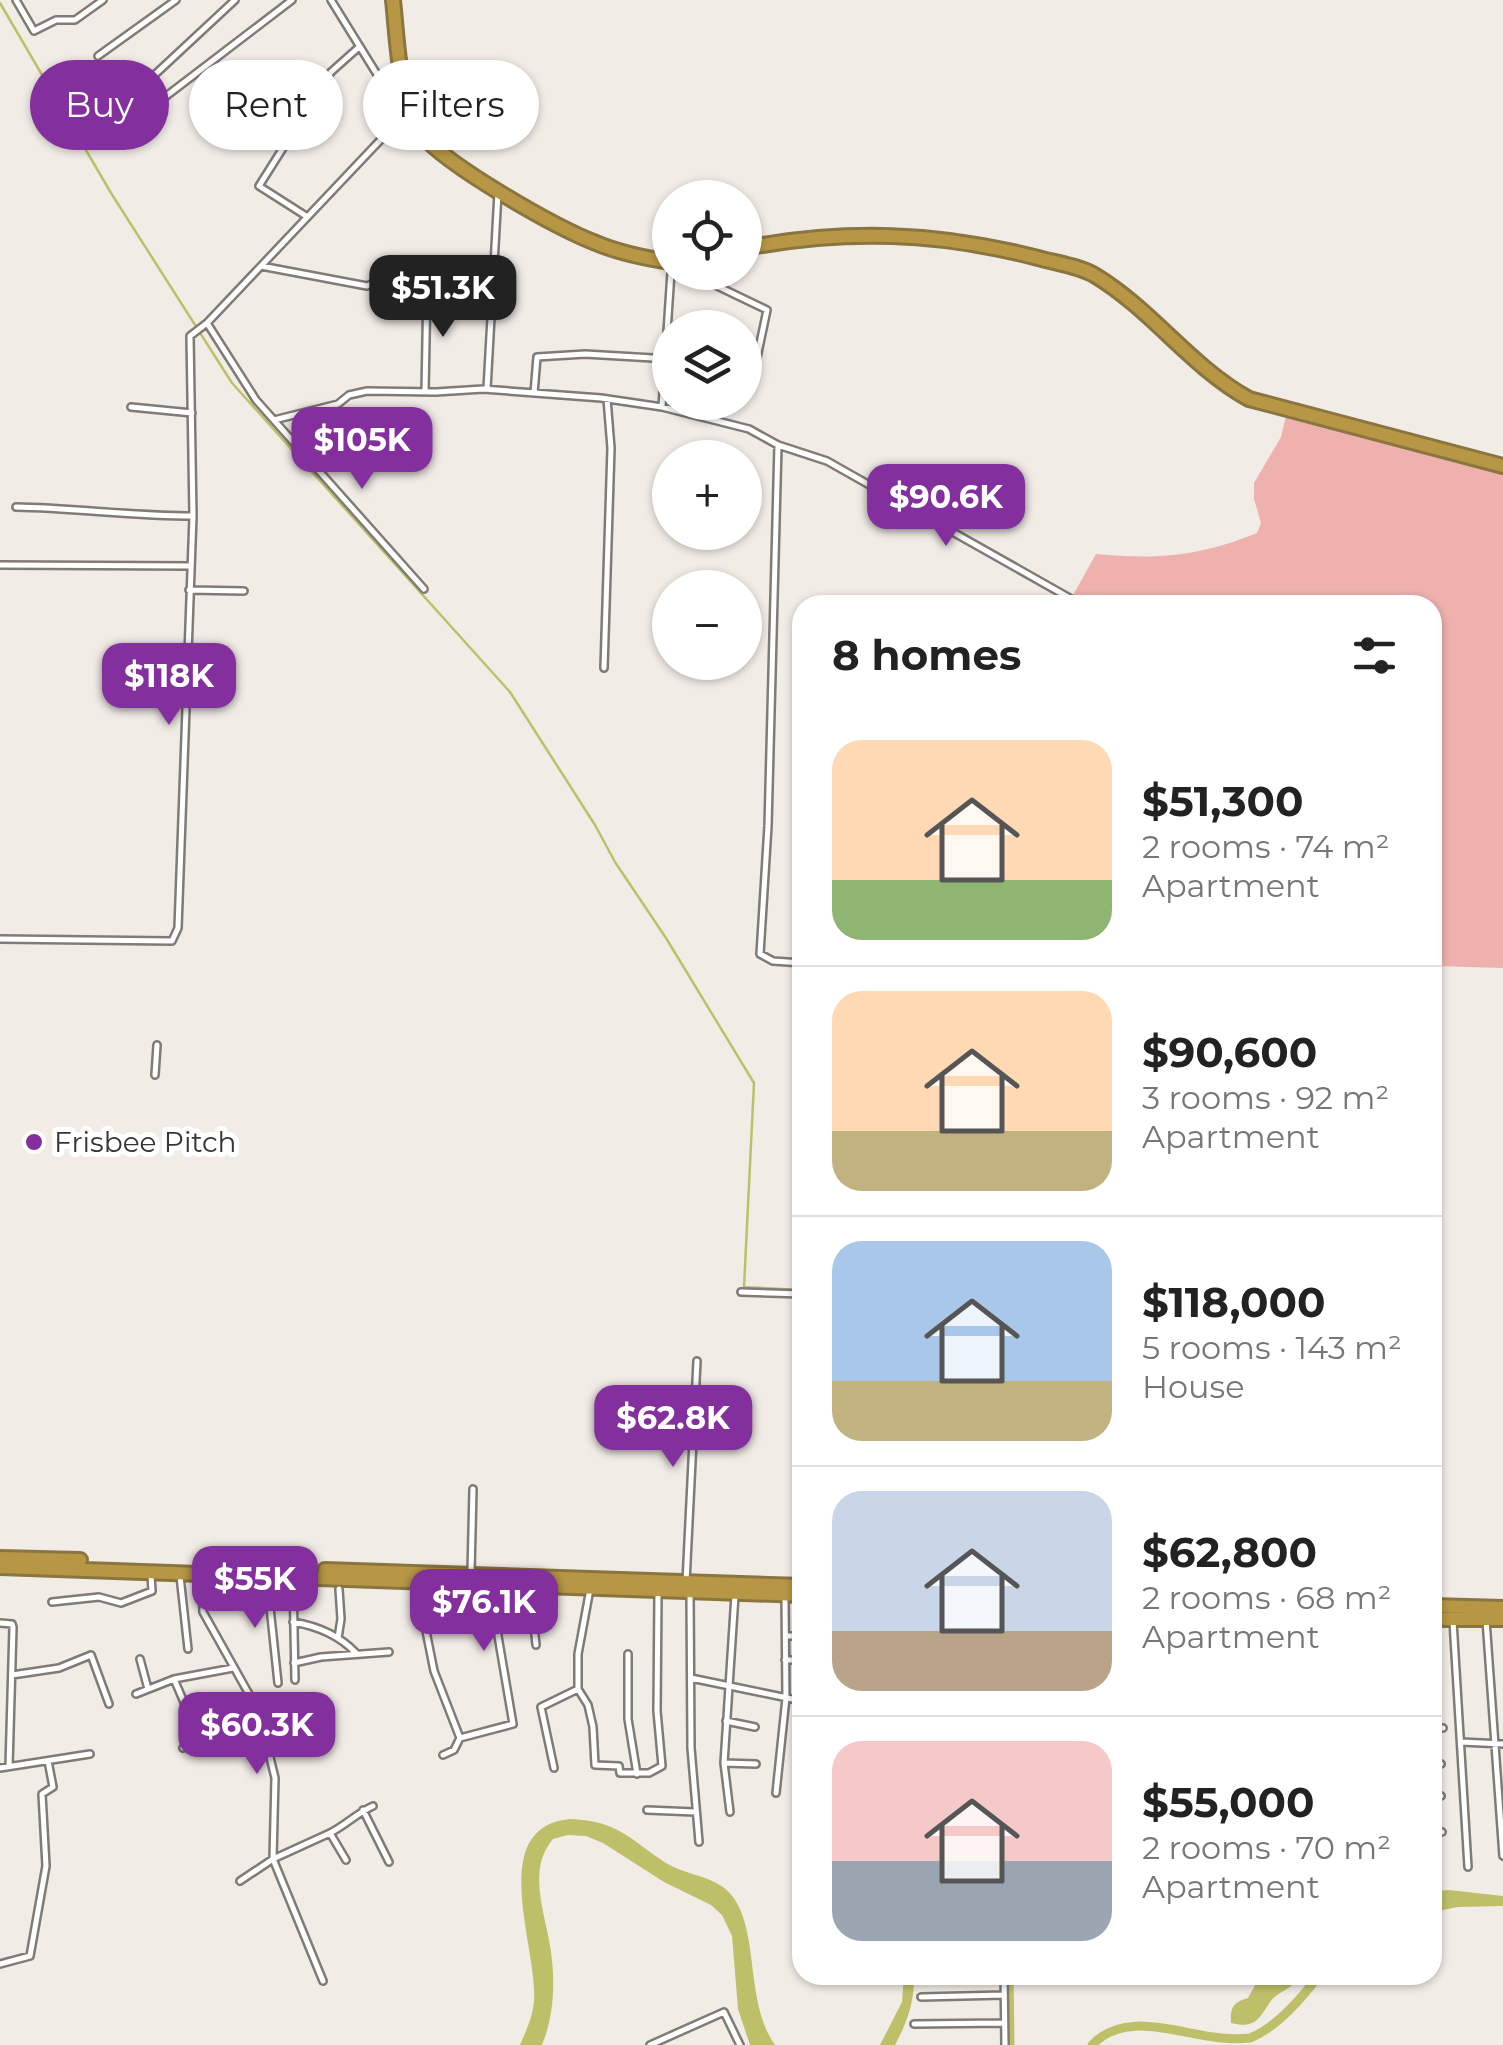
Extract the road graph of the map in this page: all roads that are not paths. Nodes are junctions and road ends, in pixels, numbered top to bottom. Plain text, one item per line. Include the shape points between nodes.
1 (16, 0) edge
2 (103, 0) edge
3 (176, 0) edge
4 (234, 0) edge
5 (292, 0) edge
6 (330, 0) edge
7 (392, 0) edge
8 (360, 47) junction
9 (98, 56) dead end
10 (369, 60) edge
11 (400, 60) edge
12 (169, 61) edge
13 (169, 94) edge
14 (370, 150) edge
15 (443, 150) edge
16 (498, 190) junction
17 (306, 216) junction
18 (762, 245) edge
19 (652, 260) edge
20 (261, 266) junction
21 (725, 290) edge
22 (207, 323) junction
23 (762, 334) edge
24 (652, 357) edge
25 (487, 389) junction
26 (425, 392) junction
27 (534, 393) junction
28 (607, 399) junction
29 (652, 406) edge
30 (130, 407) dead end
31 (192, 413) junction
32 (274, 420) junction
33 (711, 420) edge
34 (778, 445) junction
35 (1503, 466) edge
36 (16, 507) dead end
37 (192, 516) junction
38 (0, 565) edge
39 (191, 566) junction
40 (424, 589) dead end
41 (189, 590) junction
42 (244, 591) dead end
43 (1064, 595) edge
44 (604, 668) dead end
45 (0, 939) edge
46 (792, 963) edge
47 (157, 1045) dead end
48 (155, 1076) dead end
49 (741, 1292) dead end
50 (792, 1294) edge
51 (697, 1361) dead end
52 (473, 1490) dead end
53 (0, 1558) edge
54 (0, 1566) edge
55 (151, 1572) junction
56 (180, 1573) junction
57 (202, 1574) junction
58 (266, 1576) junction
59 (293, 1577) junction
60 (471, 1580) junction
61 (500, 1586) junction
62 (530, 1587) junction
63 (688, 1587) junction
64 (339, 1589) dead end
65 (590, 1589) junction
66 (792, 1589) edge
67 (658, 1590) junction
68 (735, 1592) junction
69 (792, 1592) edge
70 (785, 1594) junction
71 (52, 1602) dead end
72 (1442, 1606) edge
73 (1503, 1608) edge
74 (1453, 1618) junction
75 (1486, 1618) junction
76 (1442, 1619) edge
77 (1503, 1619) edge
78 (293, 1622) junction
79 (0, 1623) edge
80 (426, 1631) dead end
81 (785, 1636) junction
82 (792, 1636) edge
83 (338, 1638) junction
84 (536, 1645) dead end
85 (188, 1649) dead end
86 (389, 1652) dead end
87 (628, 1654) dead end
88 (358, 1655) junction
89 (140, 1659) dead end
90 (785, 1660) junction
91 (792, 1660) edge
92 (294, 1663) junction
93 (233, 1668) junction
94 (12, 1675) junction
95 (691, 1678) junction
96 (174, 1679) junction
97 (295, 1680) dead end
98 (278, 1684) dead end
99 (729, 1688) junction
100 (148, 1689) junction
101 (578, 1689) junction
102 (136, 1694) dead end
103 (786, 1698) junction
104 (792, 1700) edge
105 (108, 1704) dead end
106 (186, 1707) dead end
107 (259, 1712) junction
108 (726, 1721) junction
109 (754, 1728) dead end
110 (460, 1738) junction
111 (1461, 1742) junction
112 (1494, 1744) junction
113 (1503, 1744) edge
114 (183, 1748) dead end
115 (90, 1754) dead end
116 (443, 1755) dead end
117 (48, 1761) junction
118 (724, 1763) junction
119 (756, 1764) dead end
120 (9, 1766) junction
121 (0, 1768) edge
122 (554, 1768) dead end
123 (638, 1774) junction
124 (776, 1793) dead end
125 (373, 1806) dead end
126 (364, 1810) junction
127 (647, 1810) dead end
128 (696, 1812) junction
129 (730, 1812) dead end
130 (330, 1833) junction
131 (700, 1842) dead end
132 (1503, 1856) edge
133 (273, 1859) junction
134 (346, 1860) dead end
135 (389, 1862) dead end
136 (1468, 1867) dead end
137 (240, 1881) dead end
138 (0, 1964) edge
139 (323, 1981) dead end
140 (1004, 1985) edge
141 (1004, 1995) junction
142 (921, 1997) dead end
143 (1004, 2023) junction
144 (914, 2024) dead end
145 (650, 2045) edge
146 (740, 2045) edge
147 (1005, 2045) edge

1 - 2 street via 34,31 75,20
3 - 9 street
4 - 12 street
5 - 13 street
6 - 8 street
7 - 11 highway
8 - 10 street
8 - 17 street via 331,72 260,186
14 - 17 street
15 - 16 highway
16 - 19 highway via 594,243
16 - 25 street
17 - 20 street
18 - 35 highway via 822,235 908,234 1092,272 1249,400
20 - 22 street
20 - 26 street via 367,286 427,287
21 - 23 street via 767,310
22 - 31 street via 190,336
22 - 32 street
24 - 27 street via 537,357
25 - 26 street
25 - 27 street
26 - 32 street via 367,391
27 - 28 street
28 - 29 street
28 - 44 street
30 - 31 street
31 - 37 street
32 - 40 street
33 - 34 street
34 - 43 street via 827,462
34 - 46 street via 760,954
36 - 37 street
37 - 39 street
38 - 39 street
39 - 41 street
41 - 42 street
41 - 45 street via 178,928 172,940
47 - 48 street
49 - 50 street
51 - 63 street
52 - 60 street
53 - 60 highway
54 - 55 highway
55 - 56 highway
55 - 71 street via 152,1591 122,1604 99,1597
56 - 57 highway
56 - 85 street
57 - 58 highway
57 - 93 street via 203,1612
58 - 59 highway
58 - 98 street
59 - 60 highway
59 - 78 street
60 - 61 highway
60 - 63 highway
61 - 62 highway
61 - 110 street via 498,1636 512,1724
62 - 65 highway
62 - 84 street
63 - 66 highway
63 - 67 highway
63 - 68 highway
63 - 95 street
64 - 83 street
65 - 67 highway
65 - 101 street
67 - 123 street via 662,1764
68 - 70 highway
68 - 99 street
69 - 70 highway
70 - 81 street
72 - 73 highway
74 - 75 highway
74 - 76 highway
74 - 111 street
75 - 77 highway
75 - 112 street
78 - 83 street
78 - 92 street
79 - 94 street via 12,1624
80 - 110 street
81 - 82 street
81 - 90 street
83 - 88 street
86 - 88 street
87 - 123 street via 628,1719
88 - 92 street
89 - 100 street
90 - 91 street
90 - 103 street
92 - 97 street
93 - 96 street
93 - 107 street
94 - 105 street via 91,1655
94 - 120 street
95 - 99 street
95 - 128 street
96 - 100 street
96 - 106 street
99 - 103 street
99 - 108 street
100 - 102 street
101 - 122 street via 542,1706
101 - 123 street via 593,1727 594,1764
103 - 104 street
103 - 124 street
107 - 114 street
107 - 133 street via 276,1778
108 - 109 street
108 - 118 street
110 - 116 street
111 - 112 street
111 - 136 street
112 - 113 street
112 - 132 street
115 - 117 street
117 - 120 street
117 - 138 street via 53,1787 42,1794 46,1866 33,1945 30,1956
118 - 119 street
118 - 129 street
120 - 121 street
125 - 126 street
126 - 130 street
126 - 135 street
127 - 128 street
128 - 131 street
130 - 133 street
130 - 134 street
133 - 137 street
133 - 139 street
140 - 141 street
141 - 142 street
141 - 143 street
143 - 144 street
143 - 147 street
145 - 146 street via 724,2012

